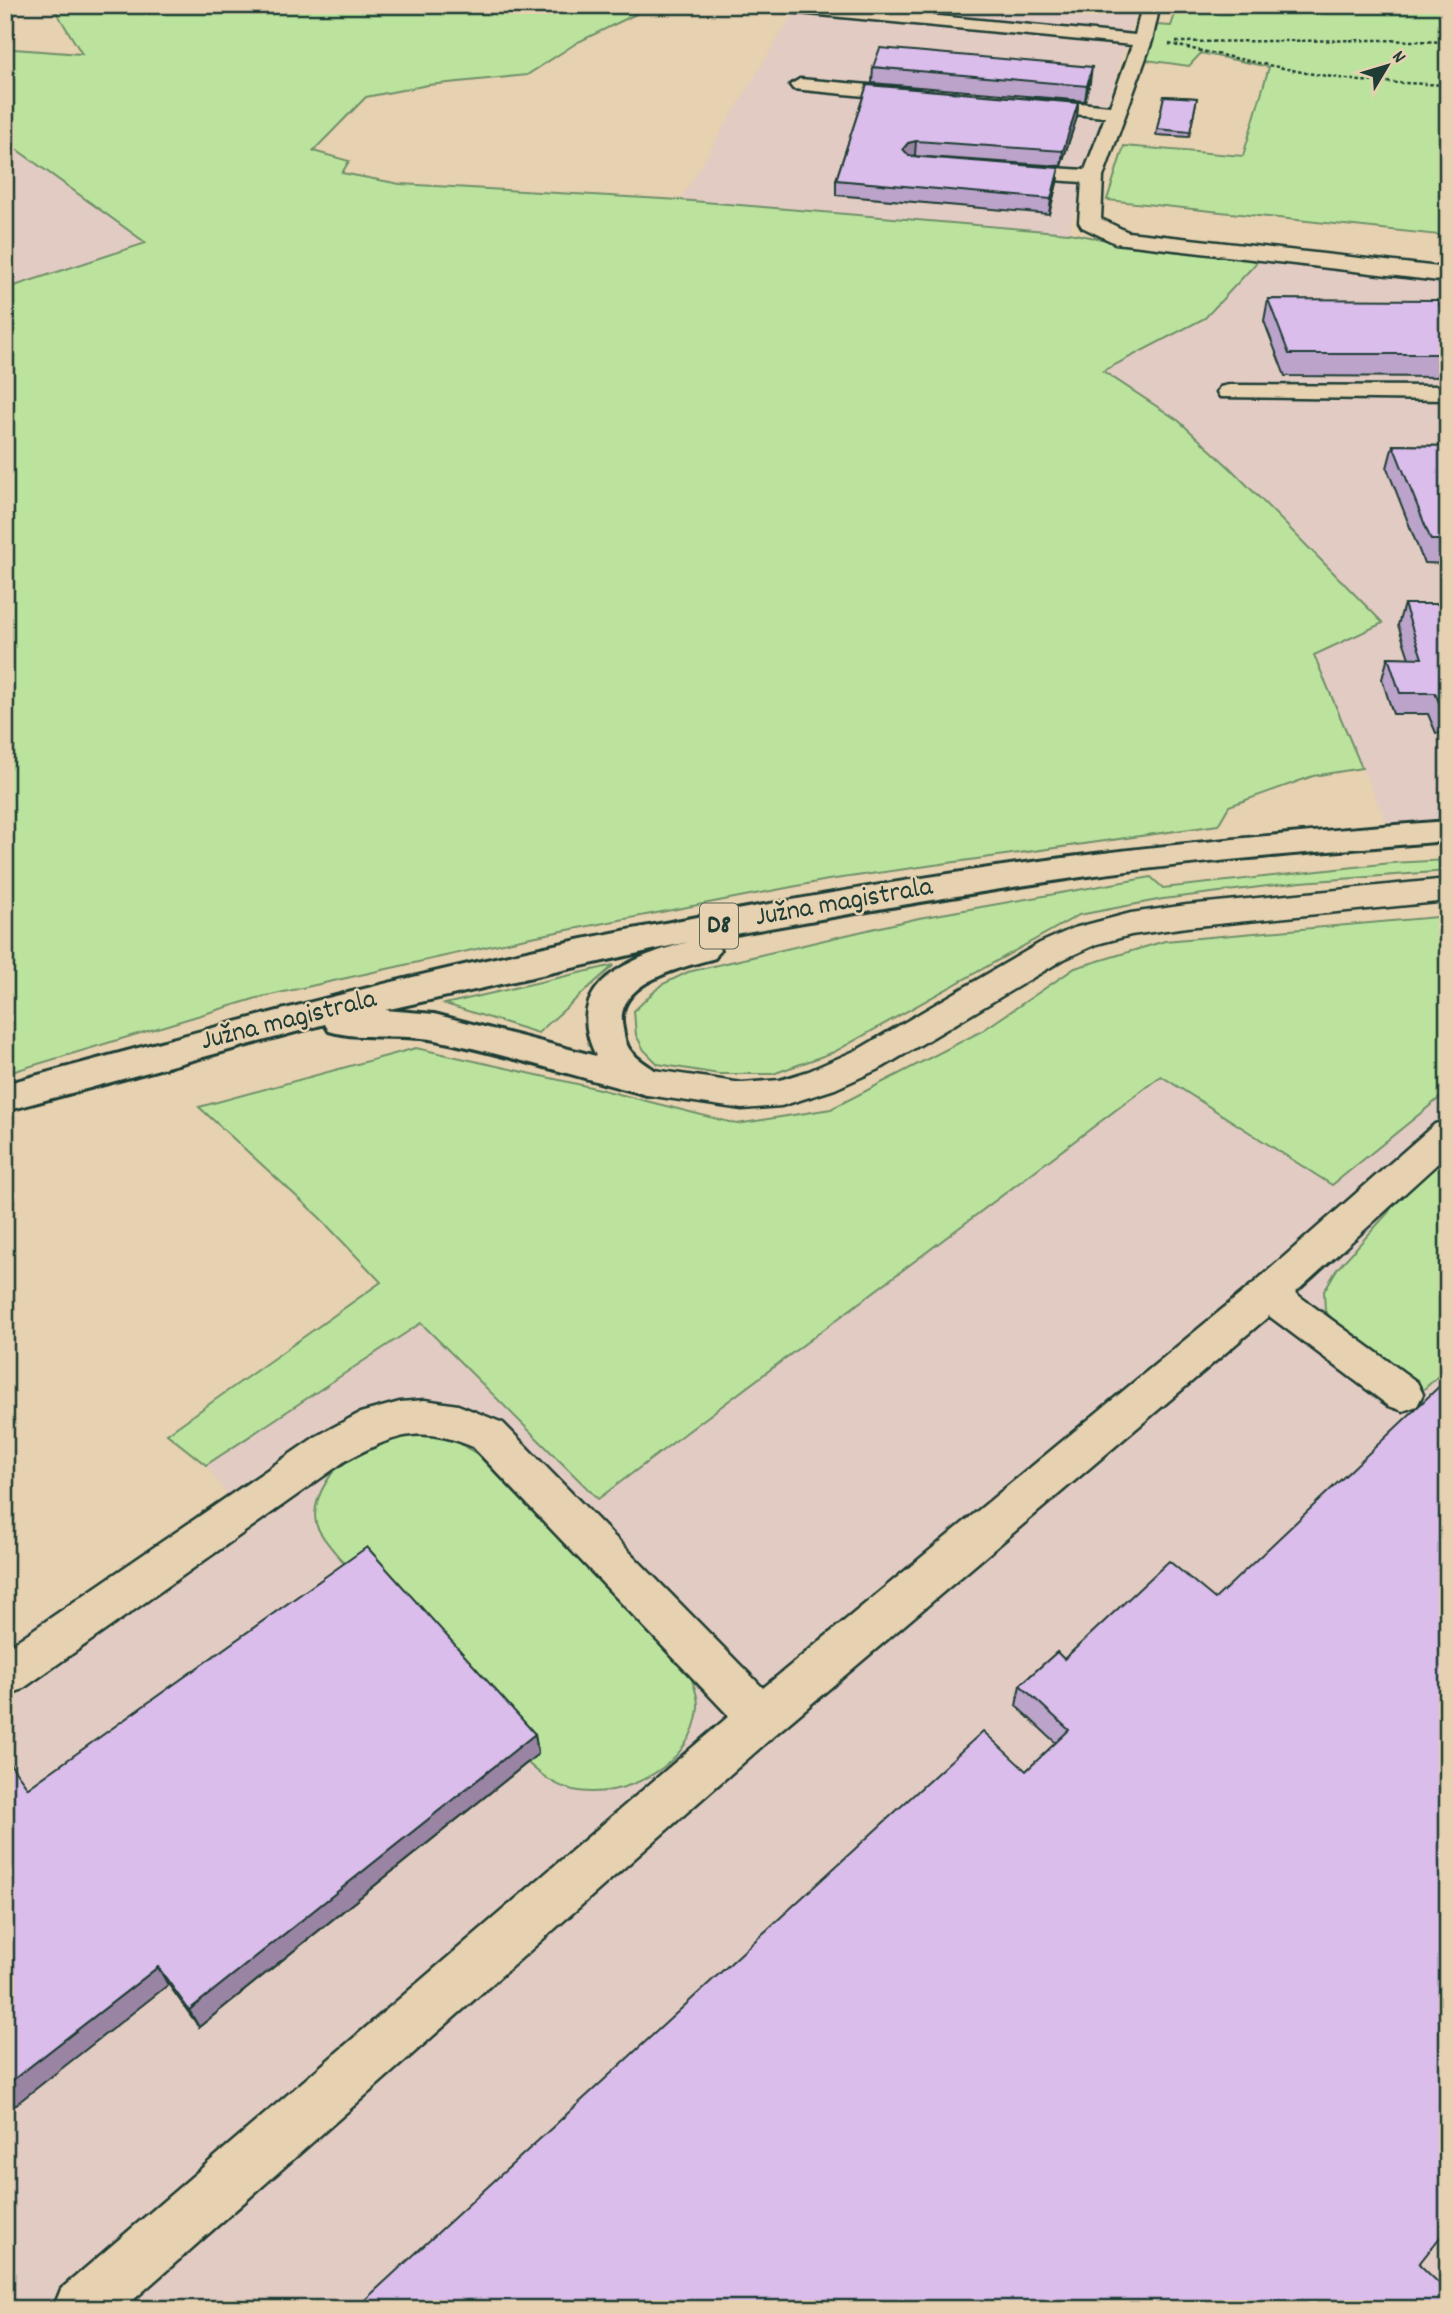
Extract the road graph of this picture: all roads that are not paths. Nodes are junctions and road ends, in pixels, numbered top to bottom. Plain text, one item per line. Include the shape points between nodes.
1 (1151, 5) edge
2 (778, 6) edge
3 (1143, 41) junction
4 (800, 85) dead end
5 (937, 96) edge
6 (1006, 102) edge
7 (1116, 111) junction
8 (984, 169) edge
9 (1093, 177) junction
10 (1448, 275) edge
11 (1229, 392) dead end
12 (1448, 393) edge
13 (1448, 831) edge
14 (1284, 844) junction
15 (1448, 849) edge
16 (1448, 890) edge
17 (835, 907) junction
18 (281, 1023) junction
19 (647, 1082) junction
20 (5, 1098) edge
21 (1448, 1133) edge
22 (1268, 1294) junction
23 (1404, 1394) dead end
24 (5, 1675) edge
25 (761, 1718) junction
26 (81, 2309) edge

1 - 3 street
2 - 3 street
3 - 7 street
4 - 5 street
6 - 7 street
7 - 9 street
8 - 9 street
9 - 10 street via 1090,222 1123,237
11 - 12 street
13 - 14 main road, Južna magistrala / D8
14 - 15 main road
14 - 17 main road, Južna magistrala / D8 via 1091,865
16 - 19 street via 1187,916 1086,936 1052,951 871,1058 780,1093 743,1097
17 - 18 main road, Južna magistrala / D8 via 662,935
17 - 19 main road via 776,932 663,960 621,985 602,1012 604,1031 615,1056
18 - 19 main road via 382,1022 433,1027
18 - 20 main road, Južna magistrala / D8
21 - 22 street
22 - 23 street
22 - 25 street
24 - 25 street via 330,1449 374,1424 425,1417 458,1422 488,1435
25 - 26 street

